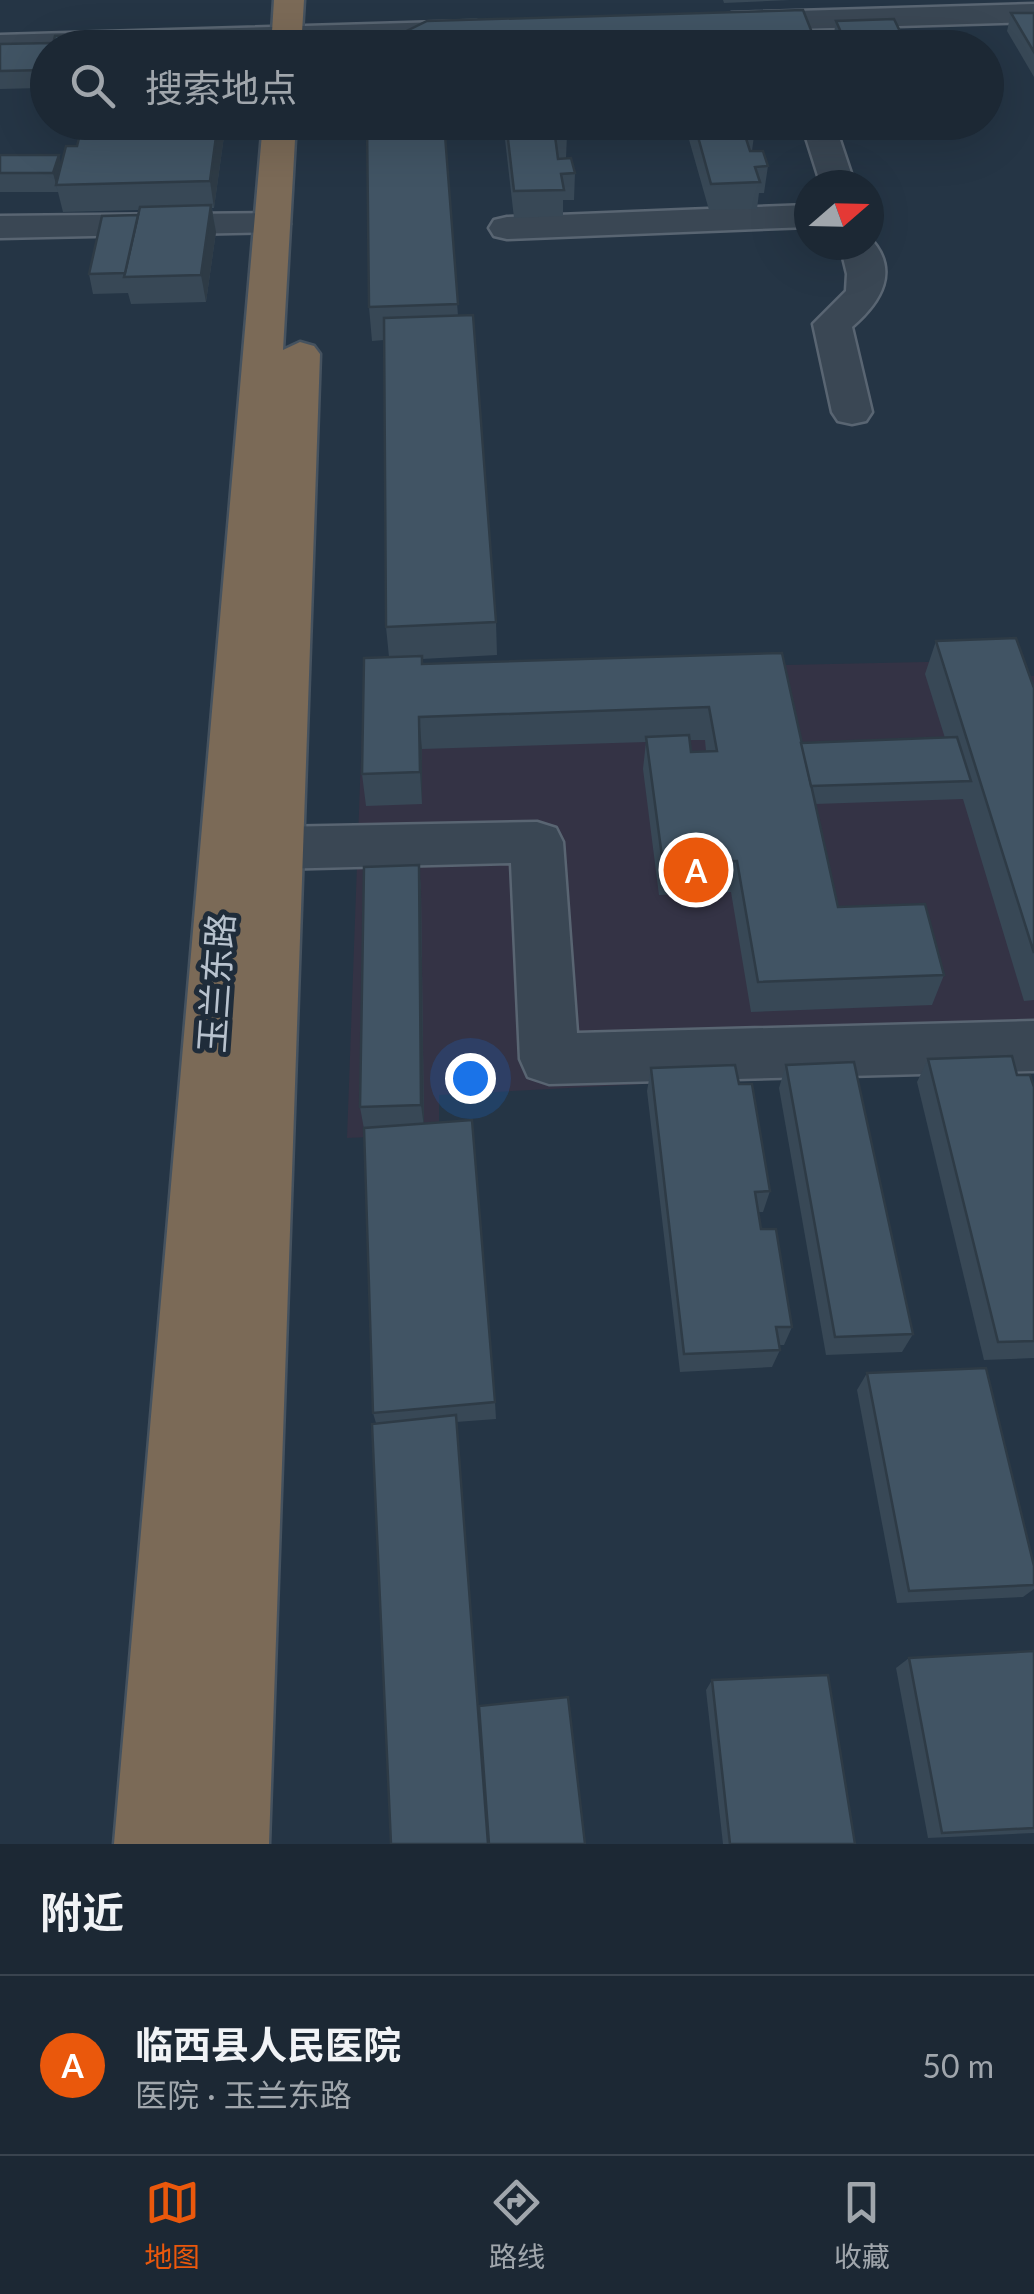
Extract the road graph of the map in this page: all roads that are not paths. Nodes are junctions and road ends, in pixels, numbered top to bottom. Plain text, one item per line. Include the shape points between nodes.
1 (289, 0) edge
2 (316, 0) edge
3 (1034, 13) edge
4 (706, 17) edge
5 (512, 29) edge
6 (297, 30) edge
7 (304, 30) edge
8 (494, 30) edge
9 (787, 30) edge
10 (854, 30) edge
11 (0, 44) edge
12 (30, 44) edge
13 (279, 140) edge
14 (309, 140) edge
15 (824, 140) edge
16 (833, 170) edge
17 (794, 217) edge
18 (272, 224) junction
19 (0, 228) edge
20 (507, 228) dead end
21 (863, 260) edge
22 (852, 412) dead end
23 (276, 848) junction
24 (1034, 1046) edge
25 (154, 1844) edge
26 (229, 1844) edge

1 - 6 highway
2 - 7 highway
3 - 10 street
4 - 9 street
5 - 8 street
11 - 12 street
13 - 18 highway, 玉兰东路
14 - 23 highway, 玉兰东路
15 - 16 street
17 - 20 street
18 - 19 street
18 - 25 highway, 玉兰东路
21 - 22 street via 870,283 864,299 832,324
23 - 24 street via 537,842 550,1060
23 - 26 highway, 玉兰东路

